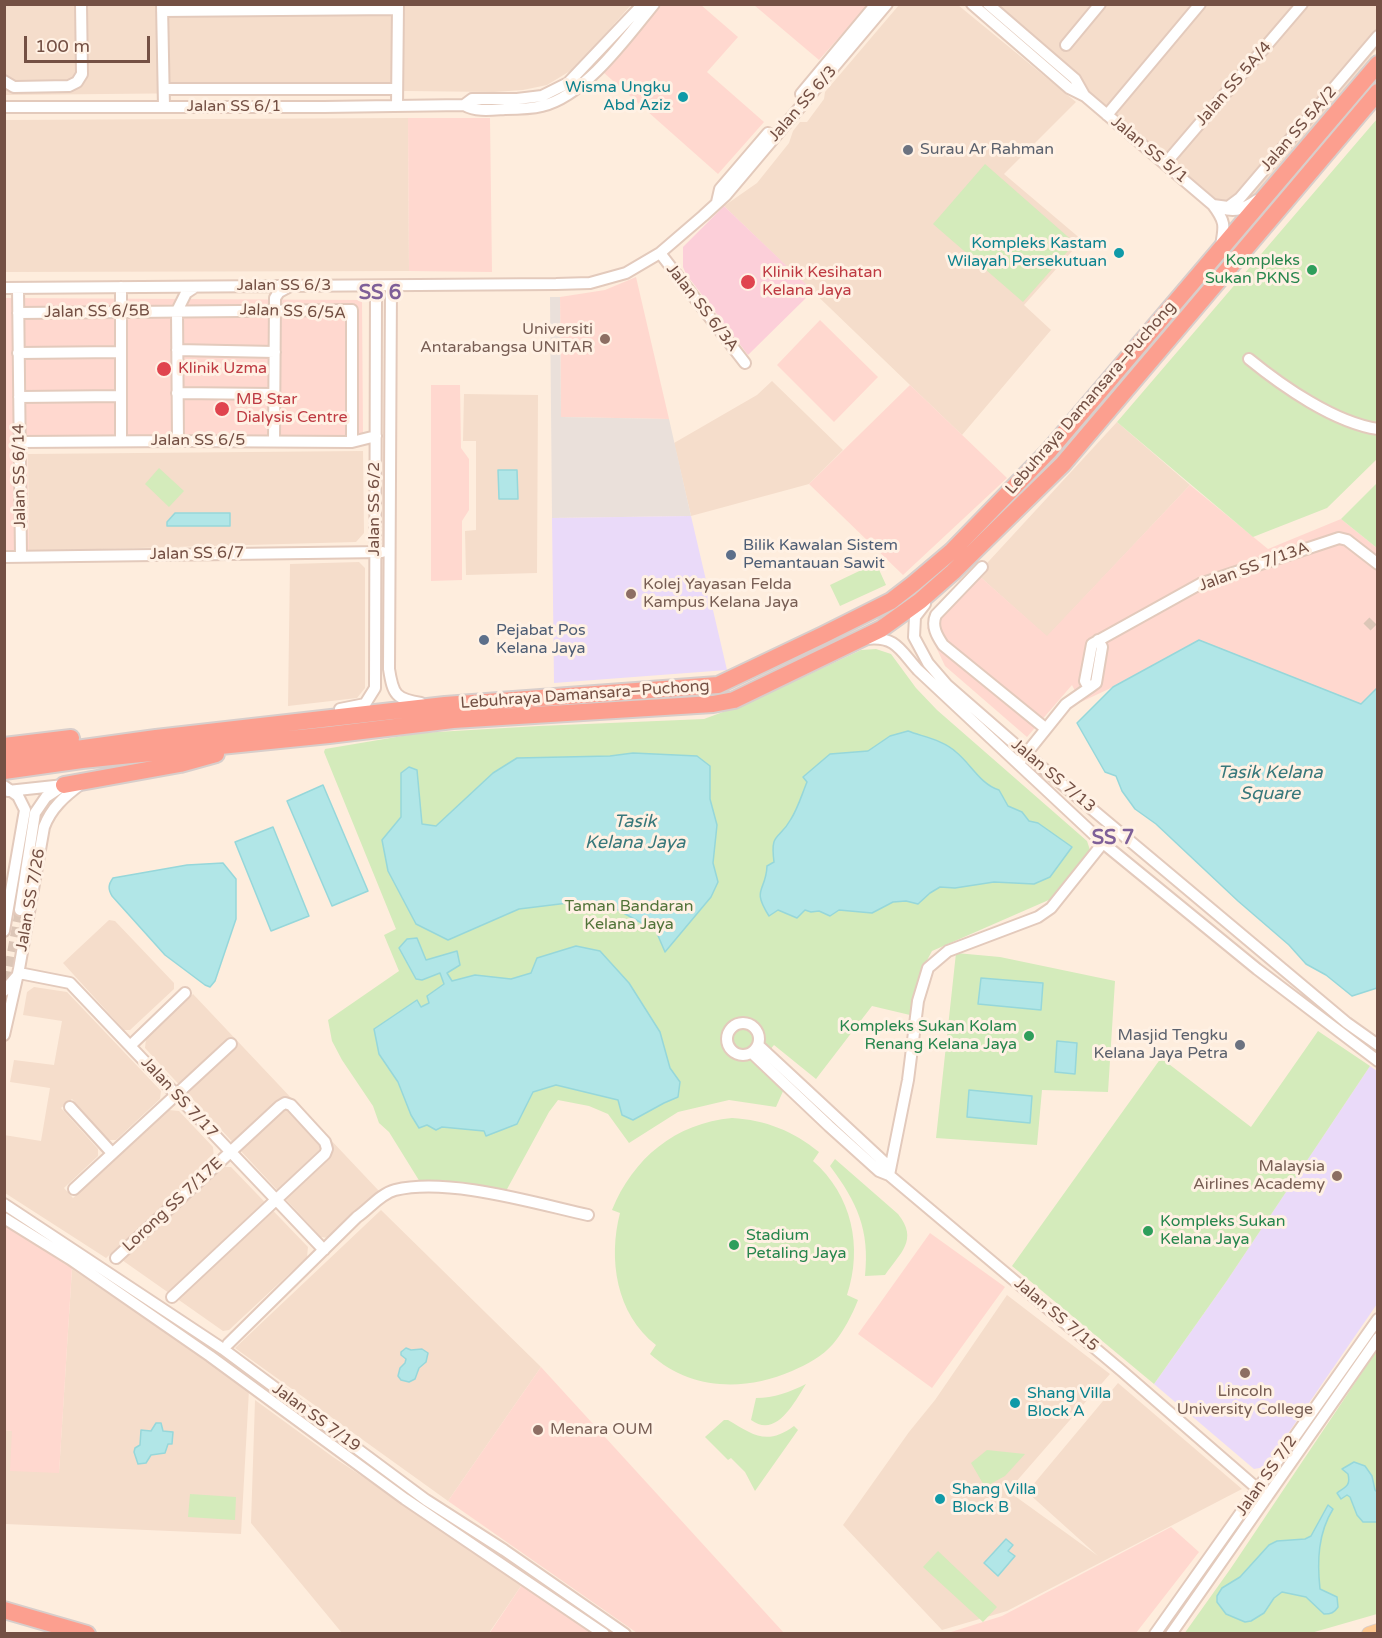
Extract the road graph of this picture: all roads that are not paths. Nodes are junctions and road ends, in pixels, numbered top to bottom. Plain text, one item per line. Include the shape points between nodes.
1 (81, 4) edge
2 (643, 4) edge
3 (654, 4) edge
4 (876, 4) edge
5 (887, 4) edge
6 (972, 4) edge
7 (988, 4) edge
8 (1100, 4) edge
9 (1200, 4) edge
10 (1302, 4) edge
11 (398, 7) edge
12 (162, 8) edge
13 (1377, 36) edge
14 (1066, 45) dead end
15 (838, 56) junction
16 (1377, 64) edge
17 (4, 81) edge
18 (164, 89) junction
19 (397, 89) junction
20 (1377, 92) edge
21 (1085, 96) junction
22 (464, 105) junction
23 (397, 106) junction
24 (164, 107) junction
25 (4, 108) edge
26 (1107, 115) junction
27 (1165, 164) junction
28 (1263, 197) junction
29 (1213, 205) junction
30 (1220, 248) junction
31 (660, 253) junction
32 (195, 286) junction
33 (290, 286) junction
34 (376, 286) junction
35 (391, 286) junction
36 (121, 287) junction
37 (4, 288) edge
38 (18, 288) junction
39 (275, 309) junction
40 (121, 311) junction
41 (177, 311) junction
42 (18, 313) junction
43 (177, 350) junction
44 (121, 352) junction
45 (275, 352) junction
46 (18, 353) junction
47 (1249, 359) dead end
48 (745, 363) dead end
49 (177, 393) junction
50 (274, 394) junction
51 (121, 396) junction
52 (19, 398) junction
53 (1377, 429) edge
54 (376, 436) junction
55 (122, 441) junction
56 (178, 441) junction
57 (274, 441) junction
58 (20, 442) junction
59 (352, 442) junction
60 (375, 552) junction
61 (390, 552) junction
62 (4, 557) edge
63 (21, 557) junction
64 (1377, 564) edge
65 (982, 567) dead end
66 (953, 572) junction
67 (860, 641) junction
68 (422, 703) junction
69 (445, 705) junction
70 (340, 709) junction
71 (1045, 728) junction
72 (272, 741) junction
73 (4, 746) edge
74 (211, 747) junction
75 (1025, 753) junction
76 (4, 759) edge
77 (1019, 765) junction
78 (4, 771) edge
79 (86, 781) junction
80 (64, 785) junction
81 (6, 787) edge
82 (1103, 843) junction
83 (14, 875) junction
84 (4, 890) edge
85 (20, 910) tunnel mouth
86 (4, 931) edge
87 (22, 952) junction
88 (19, 973) junction
89 (38, 977) junction
90 (9, 992) edge
91 (185, 993) dead end
92 (4, 1035) edge
93 (231, 1044) dead end
94 (1377, 1045) edge
95 (130, 1046) junction
96 (1377, 1061) edge
97 (176, 1095) junction
98 (70, 1107) dead end
99 (832, 1122) junction
100 (230, 1151) junction
101 (112, 1153) junction
102 (890, 1175) junction
103 (74, 1189) dead end
104 (276, 1201) junction
105 (4, 1204) edge
106 (588, 1215) dead end
107 (4, 1218) edge
108 (324, 1250) junction
109 (116, 1258) dead end
110 (172, 1297) dead end
111 (1377, 1319) edge
112 (1377, 1338) edge
113 (228, 1344) dead end
114 (1257, 1489) junction
115 (1267, 1497) junction
116 (4, 1610) edge
117 (1377, 1631) edge
118 (87, 1634) edge
119 (604, 1634) edge
120 (625, 1634) edge
121 (1155, 1634) edge
122 (1171, 1634) edge
123 (1369, 1634) edge

1 - 17 street via 82,74 77,82 69,86 14,87
2 - 22 street, Jalan SS 6/1 via 568,83 542,96 472,99
3 - 22 street, Jalan SS 6/1 via 573,92 543,106 474,110
4 - 15 street, Jalan SS 6/3
5 - 15 street, Jalan SS 6/3
6 - 21 street, Jalan SS 5/1 via 1069,88
7 - 21 street, Jalan SS 5/1 via 1075,79
8 - 14 street
9 - 26 street
10 - 27 street, Jalan SS 5A/4
11 - 12 street
11 - 19 street
12 - 18 street
13 - 29 street, Jalan SS 5A/2 via 1240,198 1227,207
15 - 31 street, Jalan SS 6/3 via 720,189 717,202
16 - 28 highway, Lebuhraya Damansara–Puchong
18 - 19 street
18 - 24 street
19 - 23 street
20 - 66 highway, Lebuhraya Damansara–Puchong via 1063,464
21 - 26 street, Jalan SS 5/1
22 - 23 street, Jalan SS 6/1
23 - 24 street, Jalan SS 6/1
24 - 25 street, Jalan SS 6/1
26 - 27 street, Jalan SS 5/1
27 - 29 street, Jalan SS 5/1
28 - 29 street via 1233,211
28 - 30 highway, Lebuhraya Damansara–Puchong
29 - 30 street, Jalan SS 5/1 via 1224,224
30 - 69 highway, Lebuhraya Damansara–Puchong via 1048,452 952,551 891,601 718,685
31 - 35 street, Jalan SS 6/3 via 626,273 590,283
31 - 48 street, Jalan SS 6/3A
32 - 33 street, Jalan SS 6/3
32 - 36 street, Jalan SS 6/3
32 - 41 street via 186,293
33 - 34 street, Jalan SS 6/3
33 - 39 street via 275,298
34 - 35 street, Jalan SS 6/3
34 - 54 street, Jalan SS 6/2
35 - 61 street, Jalan SS 6/2
36 - 38 street, Jalan SS 6/3
36 - 40 street
37 - 38 street, Jalan SS 6/3
38 - 42 street, Jalan SS 6/14
39 - 41 street, Jalan SS 6/5A
39 - 45 street
39 - 59 street, Jalan SS 6/5A via 352,310
40 - 41 street, Jalan SS 6/5B
40 - 42 street, Jalan SS 6/5B
40 - 44 street
41 - 43 street
42 - 46 street, Jalan SS 6/14
43 - 45 street
43 - 49 street
44 - 46 street
44 - 51 street
45 - 50 street
46 - 52 street, Jalan SS 6/14
47 - 53 street via 1275,381 1326,410
49 - 50 street
49 - 56 street
50 - 57 street
51 - 52 street
51 - 55 street
52 - 58 street, Jalan SS 6/14
54 - 59 street, Jalan SS 6/5
54 - 60 street, Jalan SS 6/2
55 - 56 street, Jalan SS 6/5
55 - 58 street, Jalan SS 6/5
56 - 57 street, Jalan SS 6/5
57 - 59 street, Jalan SS 6/5
58 - 63 street, Jalan SS 6/14
60 - 61 street, Jalan SS 6/7
60 - 63 street, Jalan SS 6/7
60 - 70 street, Jalan SS 6/2 via 375,688 365,704
61 - 68 street, Jalan SS 6/2 via 391,683 403,700
62 - 63 street, Jalan SS 6/7
64 - 71 street, Jalan SS 7/13A via 1339,538 1200,584 1098,640 1101,647 1096,683 1066,704
65 - 71 street via 936,615 934,628 943,645
66 - 67 highway, Lebuhraya Damansara–Puchong via 902,616
66 - 75 street, Jalan SS 7/13 via 915,617 916,642 947,685
67 - 72 highway, Lebuhraya Damansara–Puchong via 734,700 713,704 453,720
67 - 77 street, Jalan SS 7/13 via 891,641
68 - 69 highway
68 - 70 highway
69 - 76 highway, Lebuhraya Damansara–Puchong
70 - 73 highway
71 - 75 street, Jalan SS 7/13A
72 - 74 highway, Lebuhraya Damansara–Puchong
72 - 79 highway via 180,764
74 - 78 highway, Lebuhraya Damansara–Puchong
74 - 81 highway
75 - 77 street, Jalan SS 7/13A
75 - 94 street, Jalan SS 7/13
77 - 82 street, Jalan SS 7/13
79 - 80 highway
79 - 87 street, Jalan SS 7/26 via 57,804 46,821
80 - 81 street
80 - 85 street via 46,797 35,813
81 - 83 street, Jalan SS 7/26 via 22,801 25,810
82 - 96 street, Jalan SS 7/13
82 - 102 street via 1045,913 948,951 928,968 918,1001
83 - 84 street
83 - 86 street, Jalan SS 7/26
87 - 88 street, Jalan SS 7/26
87 - 89 street via 27,967
88 - 89 street, Jalan SS 7/17
88 - 90 street
89 - 90 street
89 - 95 street, Jalan SS 7/17 via 70,983
90 - 92 street
91 - 95 street
93 - 97 street
95 - 97 street, Jalan SS 7/17
97 - 100 street, Jalan SS 7/17
97 - 101 street
98 - 101 street
99 - 99 street via 755,1049 765,1066
99 - 102 street via 884,1162
99 - 102 street, Jalan SS 7/15 via 842,1138 879,1171
100 - 104 street, Jalan SS 7/17
100 - 104 street, Lorong SS 7/17E via 279,1106 291,1105 327,1149
100 - 109 street, Lorong SS 7/17E
101 - 103 street
102 - 114 street, Jalan SS 7/15
104 - 108 street, Jalan SS 7/17
104 - 110 street
105 - 120 street, Jalan SS 7/19 via 223,1349 426,1500
106 - 108 street via 451,1188 393,1191 378,1199
107 - 119 street, Jalan SS 7/19 via 210,1356 405,1499
108 - 113 street
111 - 114 street, Jalan SS 7/2
112 - 115 street, Jalan SS 7/2
114 - 115 street, Jalan SS 7/15
114 - 121 street, Jalan SS 7/2
115 - 122 street, Jalan SS 7/2
116 - 118 highway
117 - 123 main road

